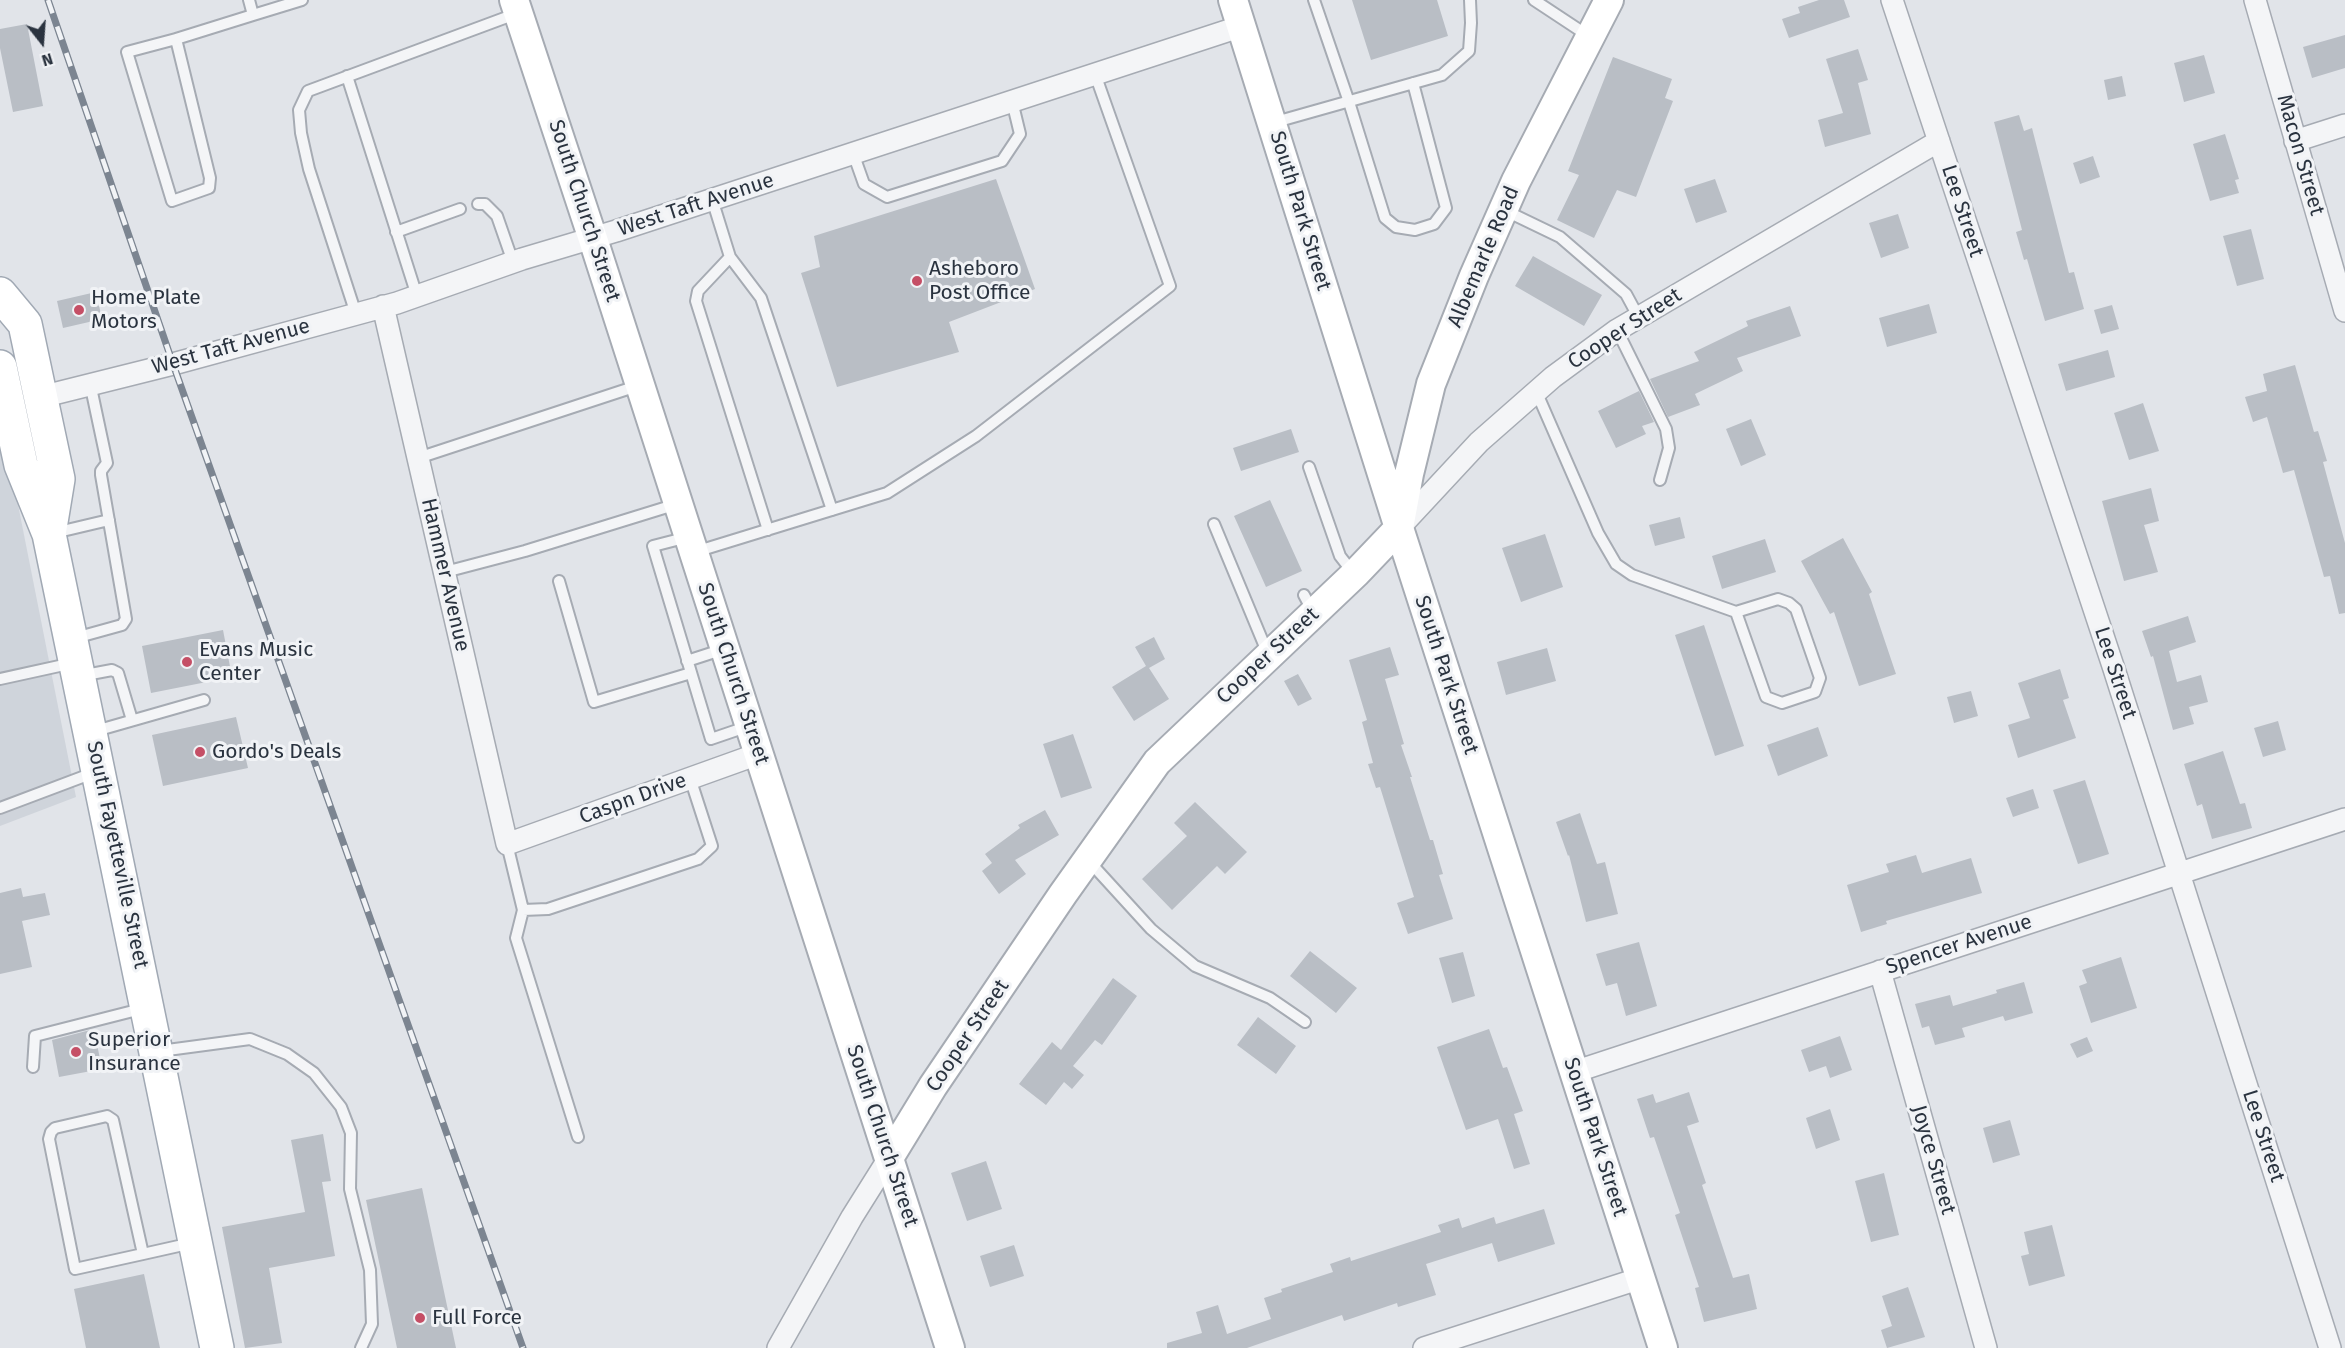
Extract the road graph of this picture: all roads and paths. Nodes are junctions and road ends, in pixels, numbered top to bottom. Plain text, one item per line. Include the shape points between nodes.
1 (249, 0) edge
2 (302, 0) edge
3 (1314, 0) edge
4 (1470, 0) edge
5 (1534, 0) edge
6 (1609, 0) edge
7 (1892, 0) edge
8 (2255, 0) edge
9 (516, 6) edge
10 (1238, 13) edge
11 (253, 15) junction
12 (1590, 37) junction
13 (176, 39) junction
14 (1095, 74) junction
15 (347, 76) junction
16 (1413, 83) junction
17 (1012, 101) junction
18 (1349, 102) junction
19 (1272, 123) junction
20 (2345, 125) edge
21 (1939, 141) junction
22 (2295, 141) junction
23 (852, 153) junction
24 (712, 199) junction
25 (478, 204) dead end
26 (460, 209) dead end
27 (1503, 210) junction
28 (396, 232) junction
29 (593, 238) junction
30 (730, 257) junction
31 (513, 262) junction
32 (0, 294) edge
33 (417, 296) junction
34 (383, 306) junction
35 (2345, 311) edge
36 (356, 314) junction
37 (1639, 318) junction
38 (0, 326) edge
39 (1617, 330) junction
40 (0, 367) edge
41 (90, 383) junction
42 (640, 385) junction
43 (1536, 392) junction
44 (41, 397) junction
45 (4, 407) edge
46 (418, 458) junction
47 (1309, 467) dead end
48 (1660, 480) dead end
49 (678, 504) junction
50 (832, 510) junction
51 (52, 518) junction
52 (109, 520) junction
53 (1214, 524) dead end
54 (1399, 528) junction
55 (768, 530) junction
56 (691, 545) junction
57 (444, 573) junction
58 (1354, 575) junction
59 (559, 581) dead end
60 (1736, 612) junction
61 (725, 649) junction
62 (1269, 654) junction
63 (77, 659) junction
64 (687, 661) junction
65 (691, 673) junction
66 (0, 679) edge
67 (204, 700) dead end
68 (132, 720) junction
69 (749, 726) junction
70 (92, 732) junction
71 (758, 754) junction
72 (99, 771) junction
73 (690, 778) junction
74 (0, 808) edge
75 (2345, 819) edge
76 (507, 844) junction
77 (1088, 860) junction
78 (2179, 873) junction
79 (523, 910) junction
80 (1880, 971) junction
81 (148, 1007) junction
82 (1305, 1022) dead end
83 (157, 1051) junction
84 (33, 1067) dead end
85 (1574, 1072) junction
86 (578, 1137) dead end
87 (889, 1158) junction
88 (196, 1242) junction
89 (143, 1254) junction
90 (1641, 1278) junction
91 (217, 1348) edge
92 (362, 1348) edge
93 (778, 1348) edge
94 (950, 1348) edge
95 (1424, 1348) edge
96 (1663, 1348) edge
97 (1986, 1348) edge
98 (2330, 1348) edge

1 - 11 lane
2 - 11 lane
3 - 18 lane
4 - 16 lane via 1469,51 1442,75
5 - 12 lane
6 - 12 street, Albemarle Road
7 - 21 street, Lee Street
8 - 22 street, Macon Street
9 - 15 lane
9 - 29 street, South Church Street
10 - 14 street, West Taft Avenue
10 - 19 street, South Park Street
11 - 13 lane
12 - 27 street, Albemarle Road
13 - 13 lane via 210,178 209,188 172,201 127,52
14 - 17 street, West Taft Avenue
14 - 50 lane via 1170,286 976,436 887,493
15 - 28 lane
15 - 36 lane via 308,91 299,110 309,170
16 - 18 lane
16 - 18 lane via 1446,208 1434,224 1415,230 1396,227 1385,219
17 - 23 street, West Taft Avenue
17 - 23 lane via 1020,134 1002,161 887,197 864,184
18 - 19 lane
19 - 54 street, South Park Street
20 - 22 street
21 - 37 street, Cooper Street
21 - 78 street, Lee Street
22 - 35 street, Macon Street
23 - 24 street, West Taft Avenue
24 - 29 street, West Taft Avenue
24 - 30 lane
25 - 31 lane via 485,204 497,216
26 - 28 lane
27 - 37 lane via 1560,237 1626,294
27 - 54 street, Albemarle Road via 1431,384
28 - 33 lane
29 - 31 street, West Taft Avenue
29 - 42 street, South Church Street
30 - 50 lane via 761,298
30 - 55 lane via 698,291 696,301
31 - 33 street, West Taft Avenue
32 - 44 main road via 25,324
33 - 34 street, West Taft Avenue
34 - 36 street, West Taft Avenue
34 - 46 street, Hammer Avenue
36 - 41 street, West Taft Avenue
37 - 39 street, Cooper Street
38 - 44 main road via 12,346 24,392
39 - 43 street, Cooper Street
39 - 48 lane via 1666,429 1669,448
40 - 45 main road, South Fayetteville Street
41 - 44 street, West Taft Avenue
41 - 52 lane via 107,463 101,475
42 - 46 lane
42 - 49 street, South Church Street
43 - 54 street, Cooper Street via 1479,442
43 - 60 lane via 1598,533 1616,564 1632,574
44 - 51 main road via 58,479
45 - 51 main road, South Fayetteville Street via 16,466
45 - 51 main road via 20,417 28,428
46 - 57 street, Hammer Avenue
47 - 58 lane via 1340,556
49 - 56 street, South Church Street
49 - 57 lane
50 - 55 lane
51 - 52 lane
51 - 63 main road, South Fayetteville Street
52 - 63 lane via 126,619
53 - 62 lane
54 - 58 street, Cooper Street
54 - 85 street, South Park Street
55 - 56 lane
56 - 61 street, South Church Street
56 - 64 lane via 653,546
57 - 76 street, Hammer Avenue
58 - 62 street, Cooper Street via 1309,603
59 - 65 lane via 594,702
60 - 60 lane via 1778,599 1796,609 1820,678 1815,692 1782,703 1766,697
61 - 64 lane
61 - 69 street, South Church Street
62 - 77 street, Cooper Street via 1157,762
63 - 66 lane
63 - 68 lane via 118,673
63 - 70 main road, South Fayetteville Street
64 - 65 lane
65 - 69 lane via 711,739
67 - 68 lane
68 - 70 lane
69 - 71 street, South Church Street
70 - 72 main road, South Fayetteville Street
71 - 73 street, Caspn Drive
71 - 87 street, South Church Street
72 - 74 lane
72 - 81 main road, South Fayetteville Street
73 - 76 street, Caspn Drive
73 - 79 lane via 712,846 698,859 548,909
75 - 78 street, Spencer Avenue
76 - 79 lane
77 - 82 lane via 1151,929 1195,966 1270,998
77 - 87 street, Cooper Street via 933,1086
78 - 80 street, Spencer Avenue
78 - 98 street, Lee Street
79 - 86 lane via 516,938
80 - 85 street, Spencer Avenue
80 - 97 street, Joyce Street
81 - 83 main road, South Fayetteville Street
81 - 84 lane via 35,1036
83 - 88 main road, South Fayetteville Street
83 - 92 lane via 250,1039 287,1054 314,1073 341,1107 351,1133 350,1189 370,1270 372,1324
85 - 90 street, South Park Street
87 - 93 street, Cooper Street
87 - 94 street, South Church Street
88 - 89 lane
88 - 91 main road, South Fayetteville Street
89 - 89 lane via 75,1269 49,1139 55,1128 107,1116 113,1120
90 - 95 street
90 - 96 street, South Park Street

